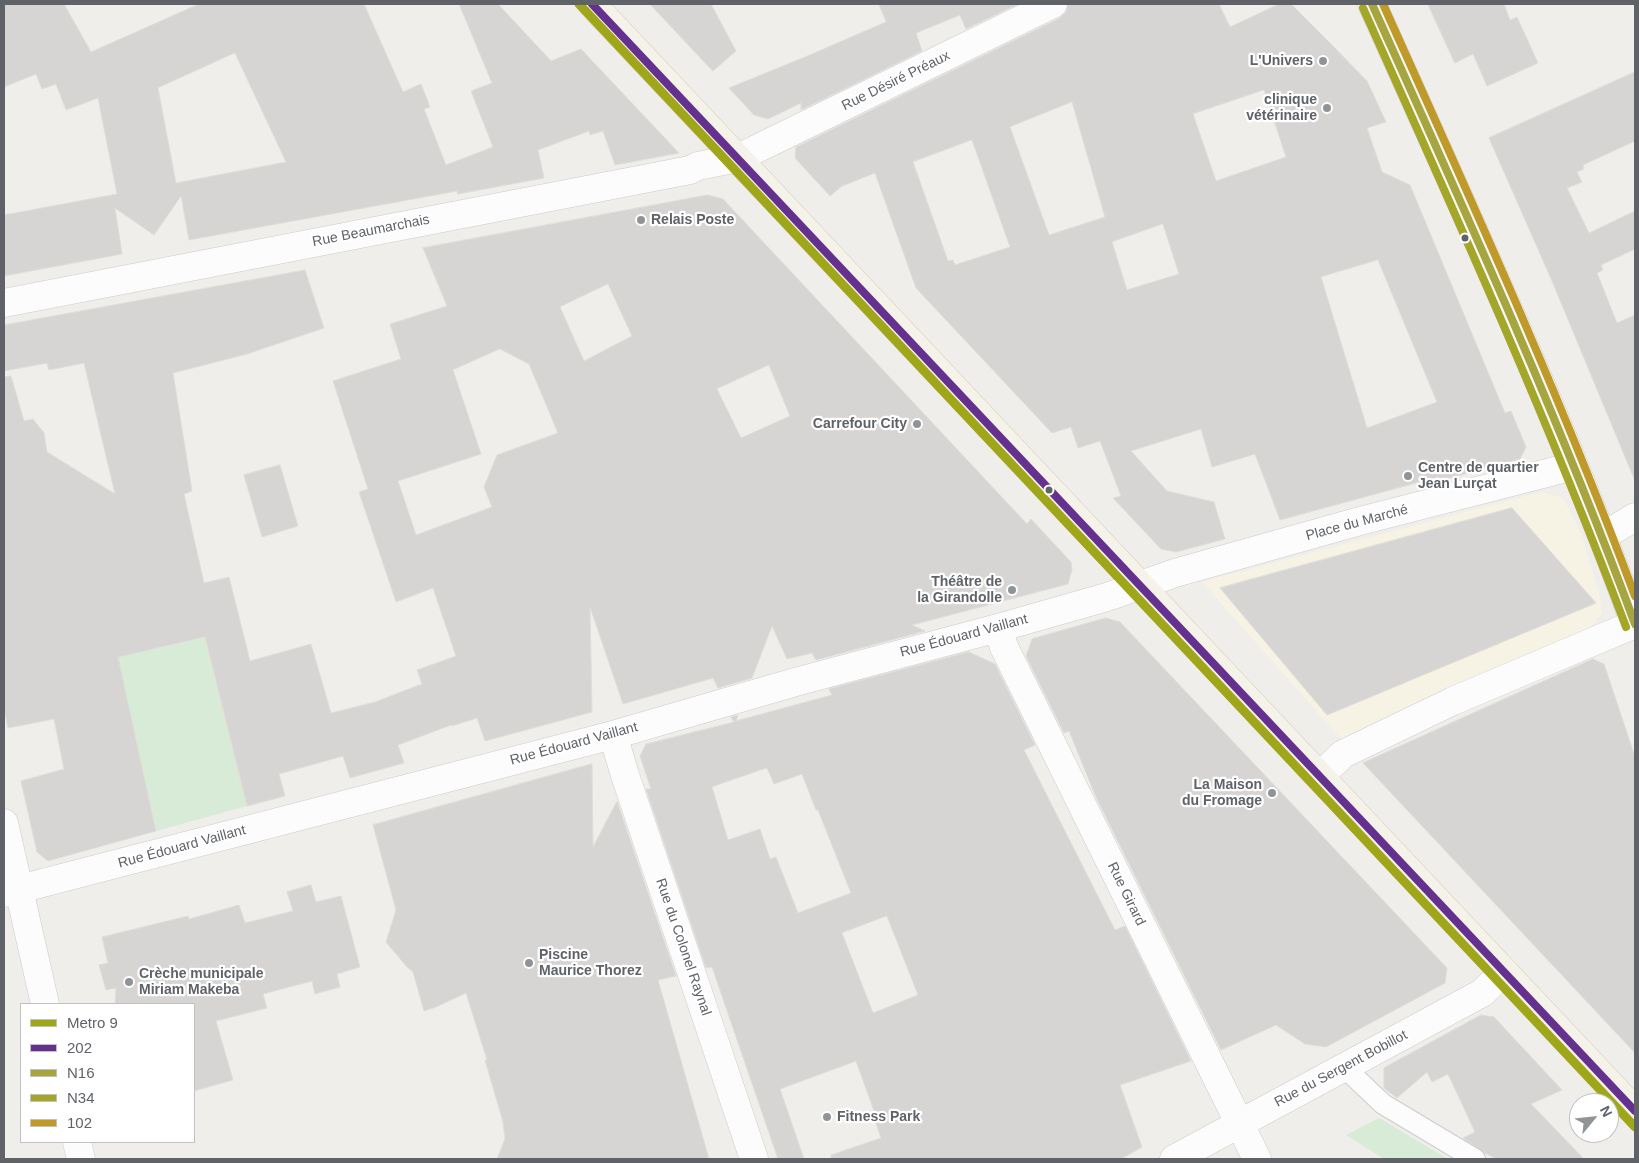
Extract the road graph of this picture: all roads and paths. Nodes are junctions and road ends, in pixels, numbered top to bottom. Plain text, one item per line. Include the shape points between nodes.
1 (592, 4) edge
2 (1053, 4) edge
3 (1372, 4) edge
4 (738, 158) junction
5 (4, 302) edge
6 (1574, 466) junction
7 (1635, 517) edge
8 (1603, 536) junction
9 (1142, 585) junction
10 (1635, 624) edge
11 (998, 628) junction
12 (613, 735) junction
13 (1321, 775) junction
14 (4, 823) edge
15 (11, 891) edge
16 (1504, 972) junction
17 (45, 1003) edge
18 (1344, 1067) junction
19 (1635, 1110) edge
20 (1239, 1124) junction
21 (77, 1143) edge
22 (81, 1159) edge
23 (754, 1159) edge
24 (1174, 1159) edge
25 (1257, 1159) edge
26 (1475, 1159) edge

1 - 4 main road
2 - 4 street, Rue Désiré Préaux
3 - 6 street via 1481,246
4 - 5 street, Rue Beaumarchais via 680,172
4 - 9 main road
6 - 8 street
6 - 9 street, Place du Marché via 1360,521
7 - 8 street
8 - 10 street
9 - 11 street, Rue Édouard Vaillant
9 - 13 main road
10 - 13 street via 1453,701 1343,754
11 - 12 street, Rue Édouard Vaillant
11 - 20 street, Rue Girard via 1004,647
12 - 15 street, Rue Édouard Vaillant
12 - 23 street, Rue du Colonel Raynal
13 - 16 main road
14 - 15 street
15 - 17 street
16 - 18 street, Rue du Sergent Bobillot via 1482,993
16 - 19 main road
18 - 20 street, Rue du Sergent Bobillot
18 - 26 street via 1383,1104
20 - 24 street, Rue du Sergent Bobillot
20 - 25 street, Rue Girard
21 - 22 street

